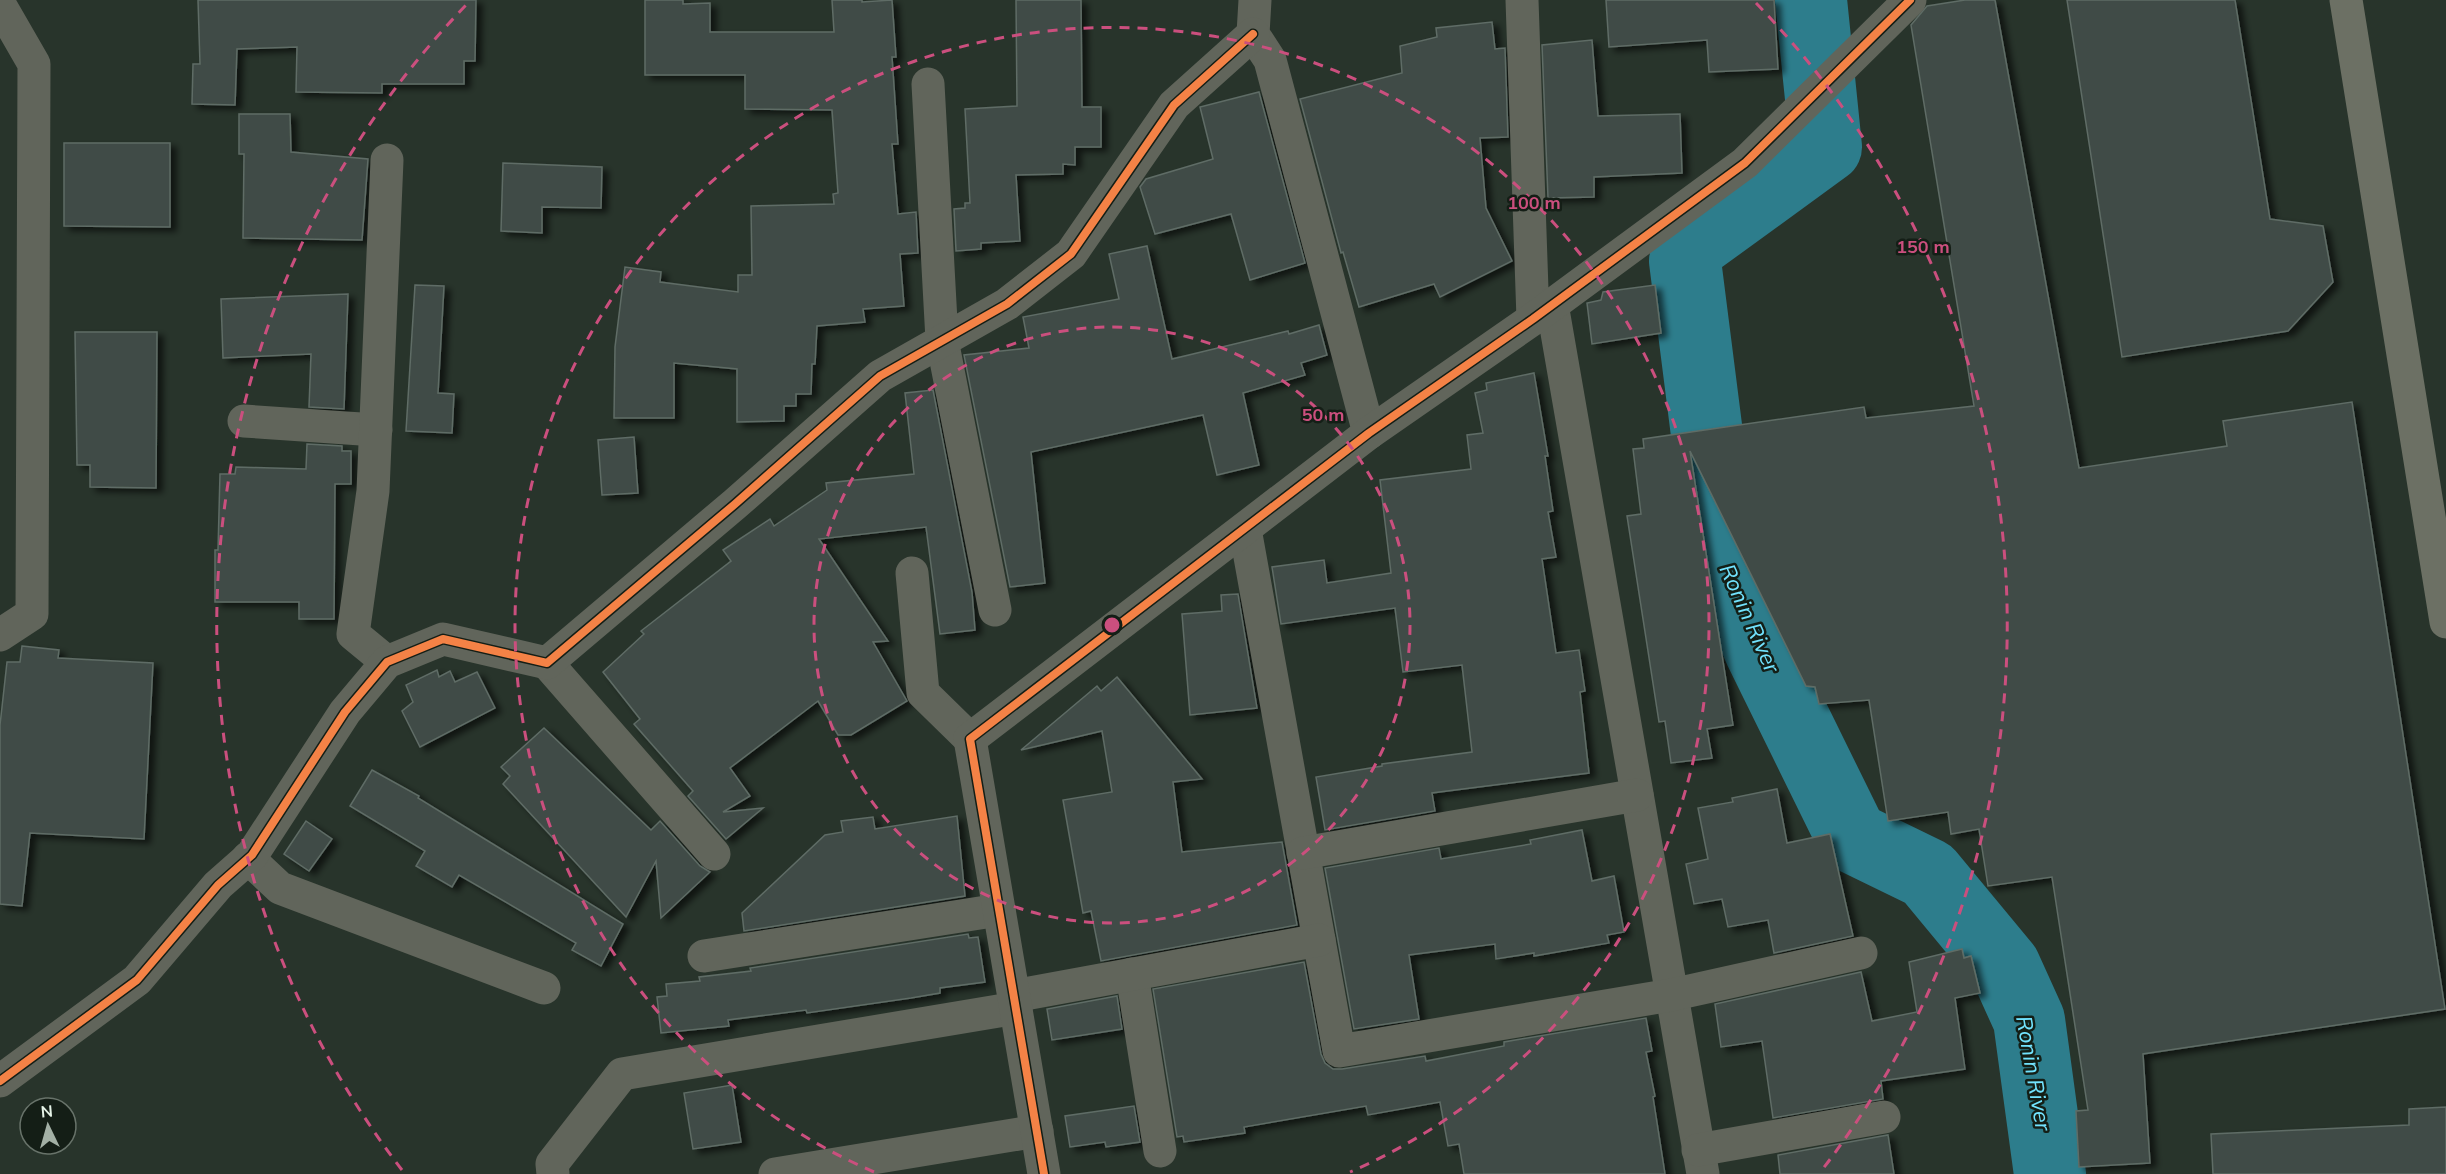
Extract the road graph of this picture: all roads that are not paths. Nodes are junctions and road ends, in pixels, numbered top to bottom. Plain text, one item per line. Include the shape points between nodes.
1 (1255, 0) edge
2 (1264, 0) edge
3 (1521, 0) edge
4 (1911, 0) edge
5 (2346, 0) edge
6 (0, 5) edge
7 (1253, 34) junction
8 (928, 84) dead end
9 (387, 160) dead end
10 (1542, 311) junction
11 (942, 340) junction
12 (244, 422) dead end
13 (376, 430) junction
14 (1369, 433) junction
15 (1245, 529) junction
16 (912, 573) dead end
17 (995, 610) dead end
18 (2446, 622) edge
19 (0, 635) edge
20 (387, 662) junction
21 (547, 663) junction
22 (970, 739) junction
23 (1637, 795) junction
24 (1303, 853) junction
25 (714, 854) dead end
26 (248, 858) junction
27 (999, 910) junction
28 (1319, 939) junction
29 (1861, 953) dead end
30 (704, 956) dead end
31 (1132, 975) junction
32 (544, 988) dead end
33 (1671, 995) junction
34 (1015, 1002) junction
35 (0, 1081) edge
36 (1884, 1117) dead end
37 (1037, 1131) junction
38 (1160, 1151) dead end
39 (1700, 1162) edge
40 (553, 1174) edge
41 (775, 1174) edge
42 (1044, 1174) edge

1 - 2 street
1 - 7 street
3 - 10 street
4 - 10 street via 1745,163
5 - 18 street
6 - 19 street via 34,64 32,614
7 - 11 street via 1174,105 1071,254 1007,304
7 - 14 street via 1270,60
8 - 11 street
9 - 13 street
10 - 14 street
10 - 23 street
11 - 17 street
11 - 21 street via 880,376
12 - 13 street
13 - 20 street via 373,491 353,634
14 - 15 street
15 - 22 street
15 - 24 street
16 - 22 street via 923,693
20 - 21 street via 443,639
20 - 26 street via 345,712
21 - 25 street
22 - 27 street
23 - 24 street
23 - 33 street
24 - 28 street
26 - 32 street via 280,888
26 - 35 street via 218,885 137,980
27 - 30 street
27 - 34 street
28 - 31 street
28 - 33 street via 1339,1052
29 - 33 street
31 - 34 street
31 - 38 street
33 - 39 street
34 - 37 street
34 - 40 street via 622,1074 552,1164
36 - 39 street
37 - 41 street
37 - 42 street

